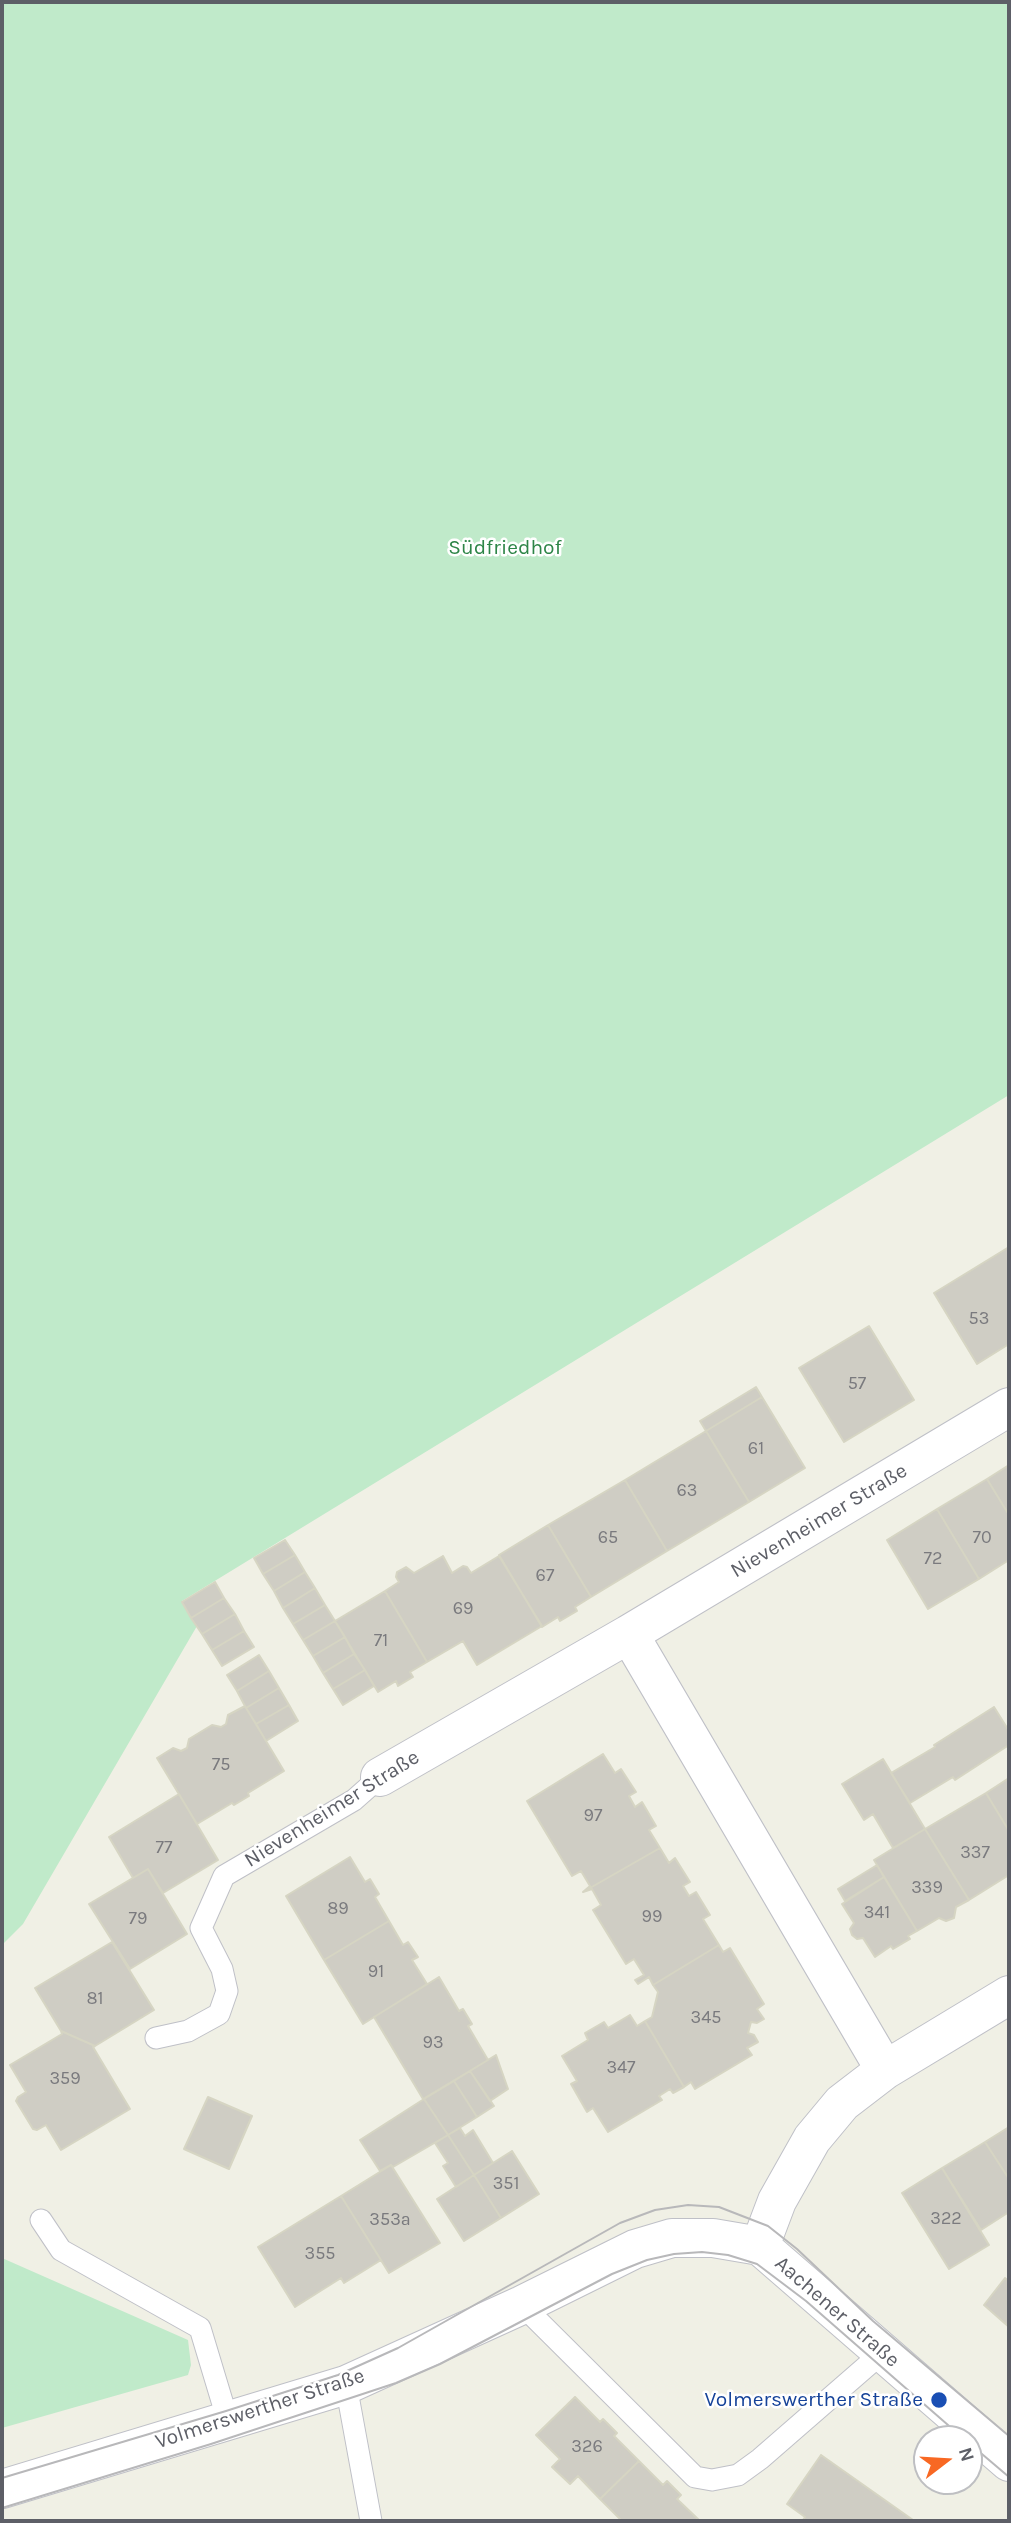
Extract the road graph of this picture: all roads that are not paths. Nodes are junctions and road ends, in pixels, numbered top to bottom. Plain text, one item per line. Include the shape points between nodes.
1 (1009, 1407) edge
2 (629, 1634) junction
3 (380, 1777) joint
4 (1009, 1995) edge
5 (156, 2038) dead end
6 (886, 2070) junction
7 (41, 2220) dead end
8 (760, 2246) junction
9 (522, 2305) junction
10 (883, 2352) junction
11 (346, 2385) junction
12 (228, 2421) junction
13 (1009, 2462) edge
14 (2, 2489) edge
15 (371, 2521) edge

1 - 2 street, Nievenheimer Straße
2 - 3 street, Nievenheimer Straße
2 - 6 street
3 - 5 lane, Nievenheimer Straße via 354,1800 224,1877 201,1928 222,1969 227,1991 219,2014 188,2031
4 - 6 street
6 - 8 street via 842,2103 812,2139 777,2201
7 - 12 lane via 61,2250 200,2328
8 - 9 street, Volmerswerther Straße via 713,2238 672,2238 635,2249
8 - 10 street, Aachener Straße
9 - 10 lane via 695,2477 712,2480 738,2475 760,2459
9 - 11 street, Volmerswerther Straße
10 - 13 street, Aachener Straße
11 - 12 street, Volmerswerther Straße
11 - 15 lane
12 - 14 street, Volmerswerther Straße

